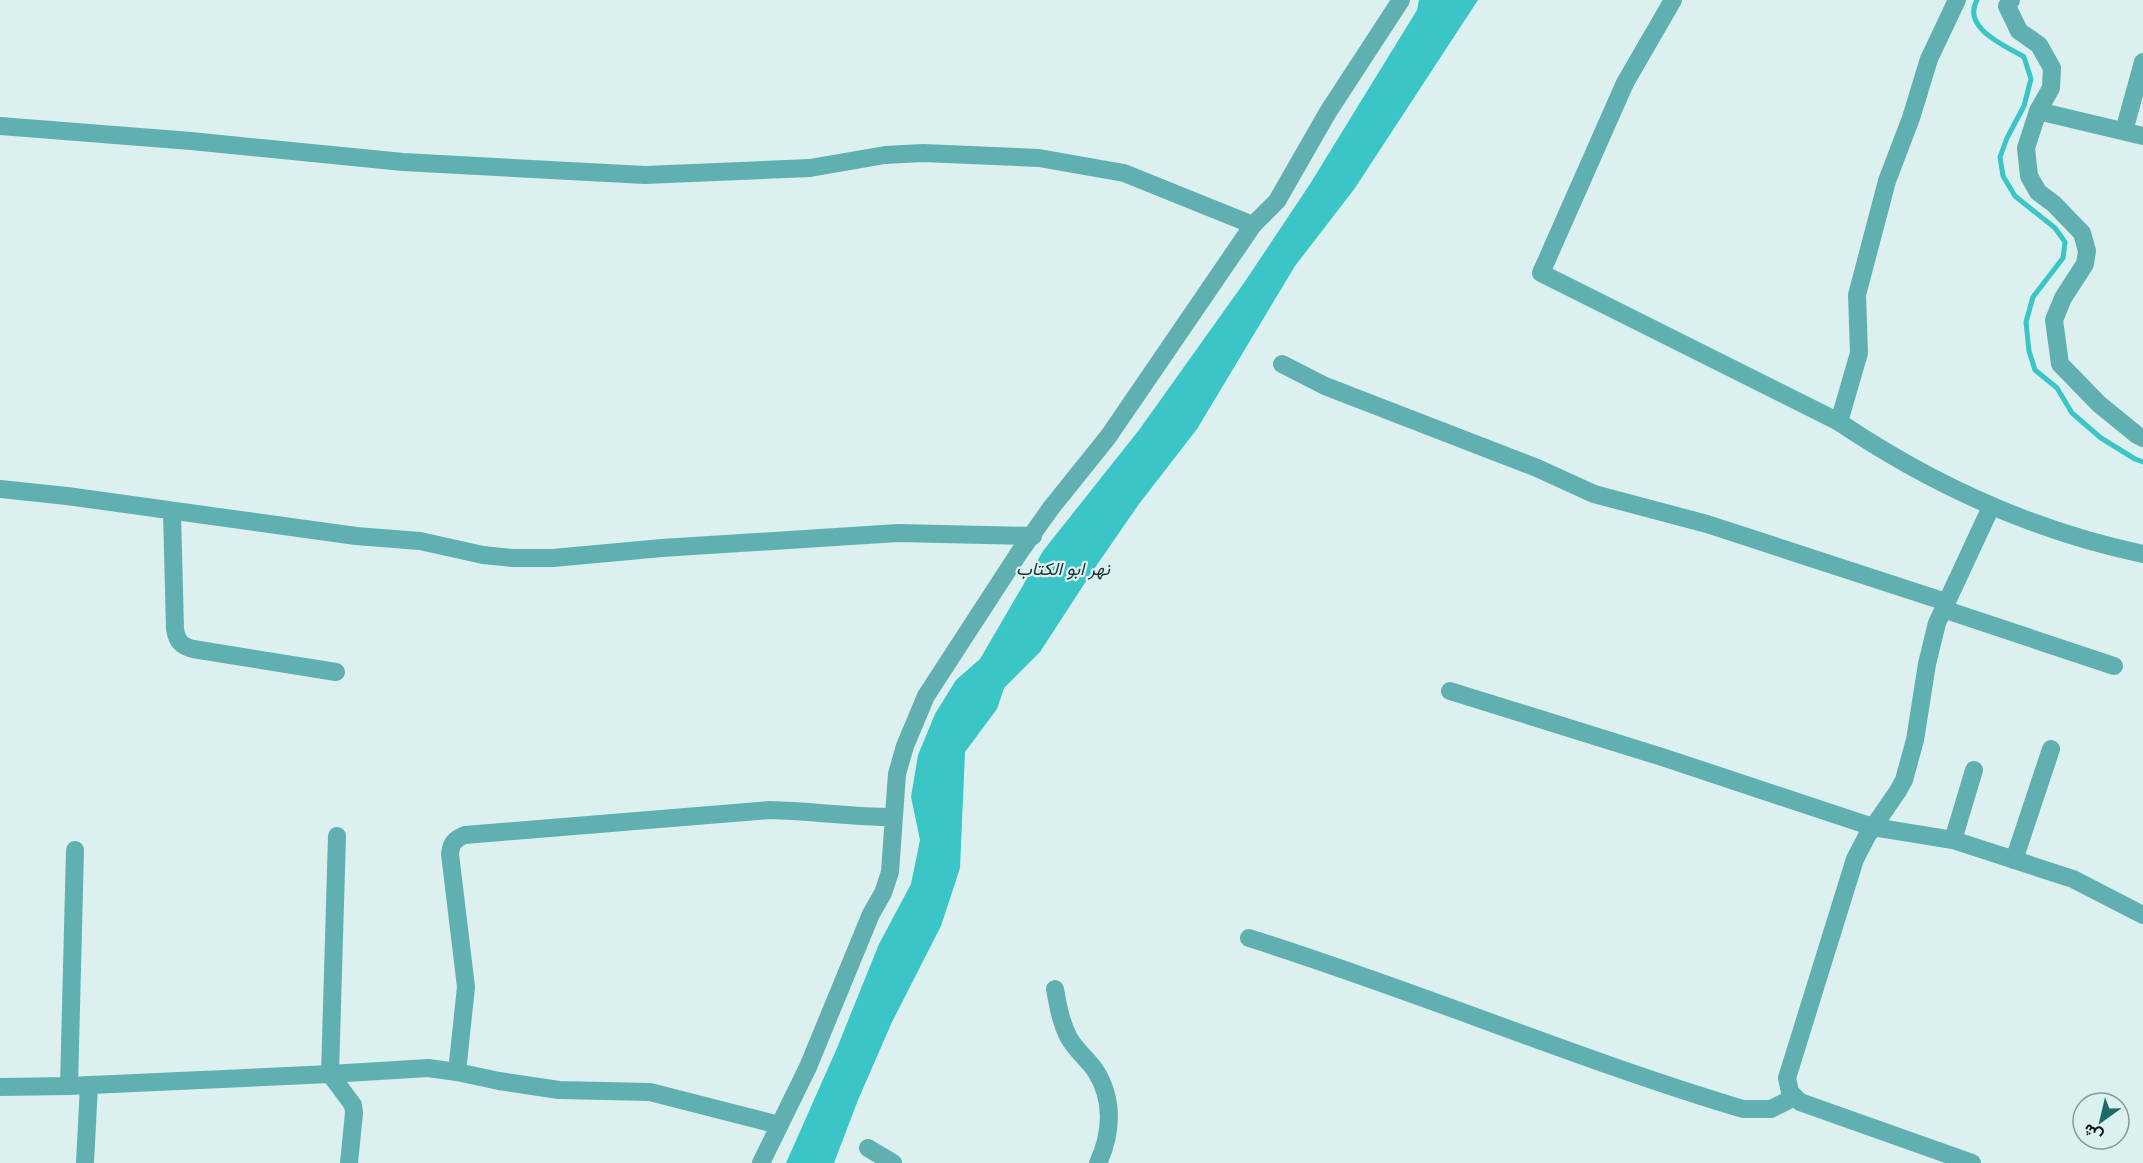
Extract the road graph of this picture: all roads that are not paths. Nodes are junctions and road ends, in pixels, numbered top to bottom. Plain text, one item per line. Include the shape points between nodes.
1 (1401, 0) edge
2 (1673, 0) edge
3 (1957, 0) edge
4 (2011, 0) edge
5 (2143, 62) edge
6 (2038, 111) junction
7 (0, 126) edge
8 (2124, 131) junction
9 (2143, 136) edge
10 (1253, 225) junction
11 (1282, 364) dead end
12 (1839, 422) junction
13 (2143, 438) edge
14 (0, 489) edge
15 (1991, 507) junction
16 (172, 512) junction
17 (1033, 536) junction
18 (2143, 554) edge
19 (1945, 605) junction
20 (2114, 666) dead end
21 (336, 672) dead end
22 (1450, 691) dead end
23 (2051, 749) dead end
24 (1974, 770) dead end
25 (893, 817) junction
26 (1873, 827) junction
27 (337, 836) dead end
28 (1953, 840) junction
29 (75, 850) dead end
30 (2014, 860) junction
31 (2143, 915) edge
32 (1249, 938) dead end
33 (1055, 989) dead end
34 (457, 1072) junction
35 (330, 1074) junction
36 (89, 1085) junction
37 (69, 1086) junction
38 (0, 1087) edge
39 (1795, 1097) junction
40 (779, 1125) junction
41 (868, 1148) dead end
42 (85, 1163) edge
43 (349, 1163) edge
44 (761, 1163) edge
45 (893, 1163) edge
46 (1098, 1163) edge
47 (1972, 1163) edge

1 - 10 street via 1328,112 1277,201
2 - 12 street via 1625,83 1541,273
3 - 12 street via 1929,59 1887,181 1857,295 1859,353
4 - 6 street via 2007,6 2019,31 2039,45 2052,68 2051,88
5 - 8 street
6 - 8 street
6 - 13 street via 2026,148 2029,176 2038,192 2082,233 2087,251 2085,264 2054,320 2060,364 2099,404
7 - 10 street via 403,162 645,175 810,168 885,155 923,153 1039,158 1124,173
8 - 9 street
10 - 17 street via 1169,351
11 - 19 street via 1325,386 1594,494 1707,524
12 - 15 street via 1882,450
14 - 16 street
15 - 18 street via 2055,531
15 - 19 street
16 - 17 street via 420,541 512,558 898,533
16 - 21 street via 179,643 193,649
17 - 25 street via 927,696 897,774
19 - 20 street
19 - 26 street via 1927,664 1915,740 1904,780
22 - 26 street
23 - 30 street
24 - 28 street
25 - 34 street via 770,810 465,835 456,839 450,854 466,987
25 - 40 street via 893,850 883,893
26 - 28 street
26 - 39 street via 1850,873 1787,1071 1788,1085
27 - 35 street
28 - 30 street
29 - 37 street
30 - 31 street via 2073,879
32 - 39 street via 1734,1106 1771,1109
33 - 46 street via 1068,1036 1096,1072 1107,1094 1110,1122
34 - 35 street via 428,1068
34 - 40 street via 559,1090 650,1092
35 - 36 street
35 - 43 street via 353,1105
36 - 37 street
36 - 42 street
37 - 38 street
39 - 47 street
40 - 44 street
41 - 45 street

